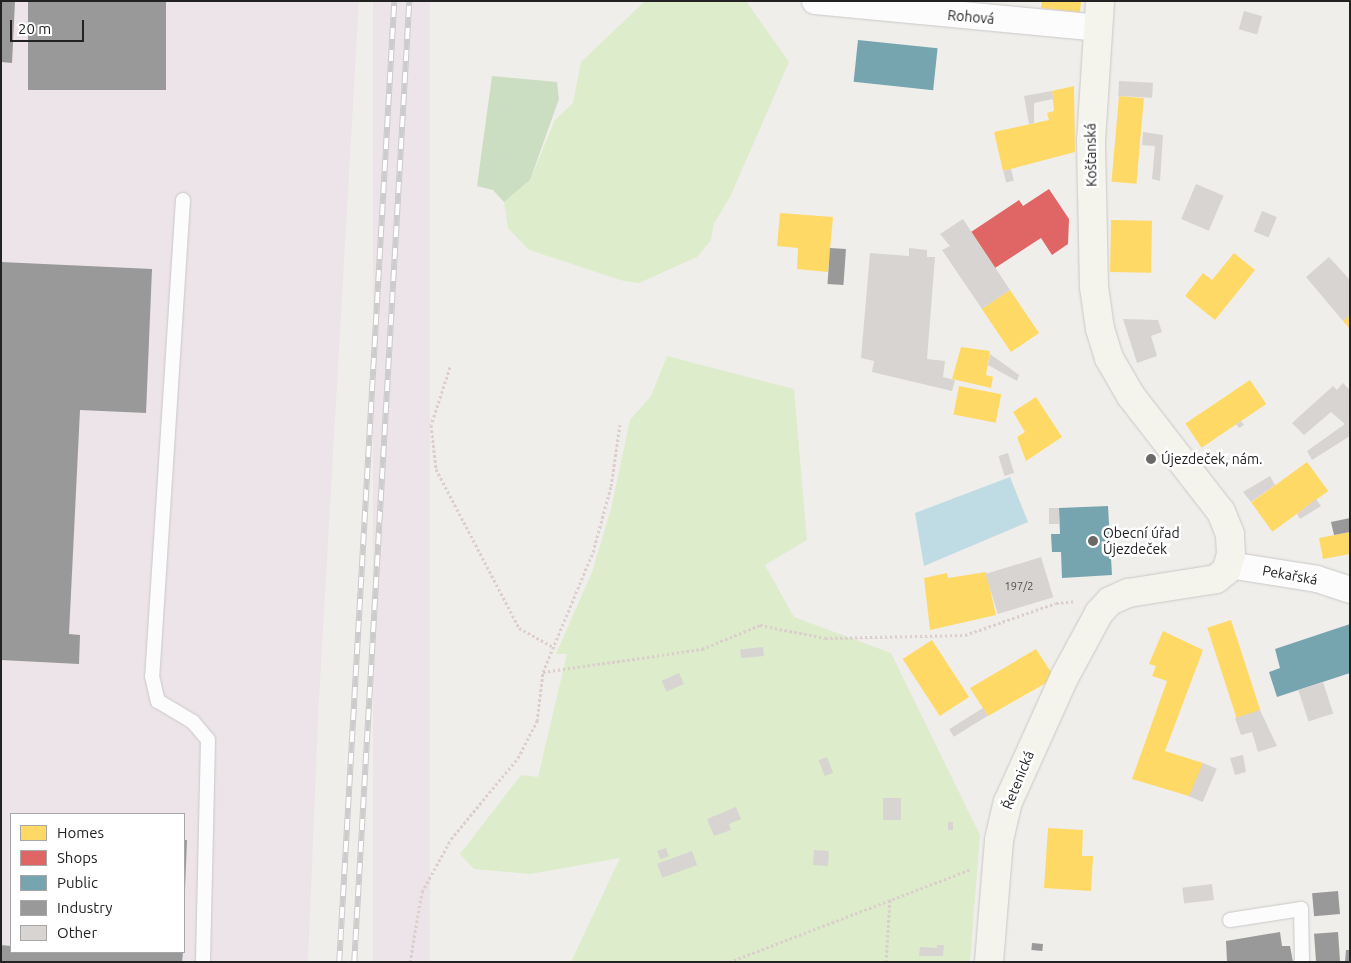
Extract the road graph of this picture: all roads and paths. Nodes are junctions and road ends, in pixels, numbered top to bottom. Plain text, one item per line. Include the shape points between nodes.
1 (815, 1) edge
2 (1100, 1) edge
3 (1098, 28) junction
4 (183, 200) dead end
5 (450, 367) dead end
6 (620, 425) dead end
7 (1229, 565) junction
8 (1350, 590) edge
9 (1099, 612) junction
10 (553, 647) junction
11 (543, 672) junction
12 (996, 866) junction
13 (890, 898) junction
14 (1230, 920) dead end
15 (203, 962) edge
16 (410, 962) edge
17 (729, 962) edge
18 (886, 962) edge
19 (989, 962) edge
20 (1302, 962) edge

1 - 3 street, Rohová
2 - 3 street, Košťanská
3 - 7 street, Košťanská via 1091,141 1097,310 1105,345 1122,383 1221,512 1232,544
4 - 15 lane via 152,676 158,701 193,722 208,740
5 - 10 path via 431,425 436,469 519,628
6 - 10 path via 611,486 593,552
7 - 8 street, Pekařská via 1318,579
7 - 9 street via 1216,579 1128,593 1110,601
9 - 11 path via 1078,601 1064,600 965,635 825,638 760,625 702,649
9 - 12 street, Řetenická via 1018,775 1004,816
10 - 11 path
11 - 16 path via 537,721 518,758 451,839 422,892
12 - 13 path via 964,869
12 - 19 street, Řetenická
13 - 17 path
13 - 18 path
14 - 20 lane via 1301,909

